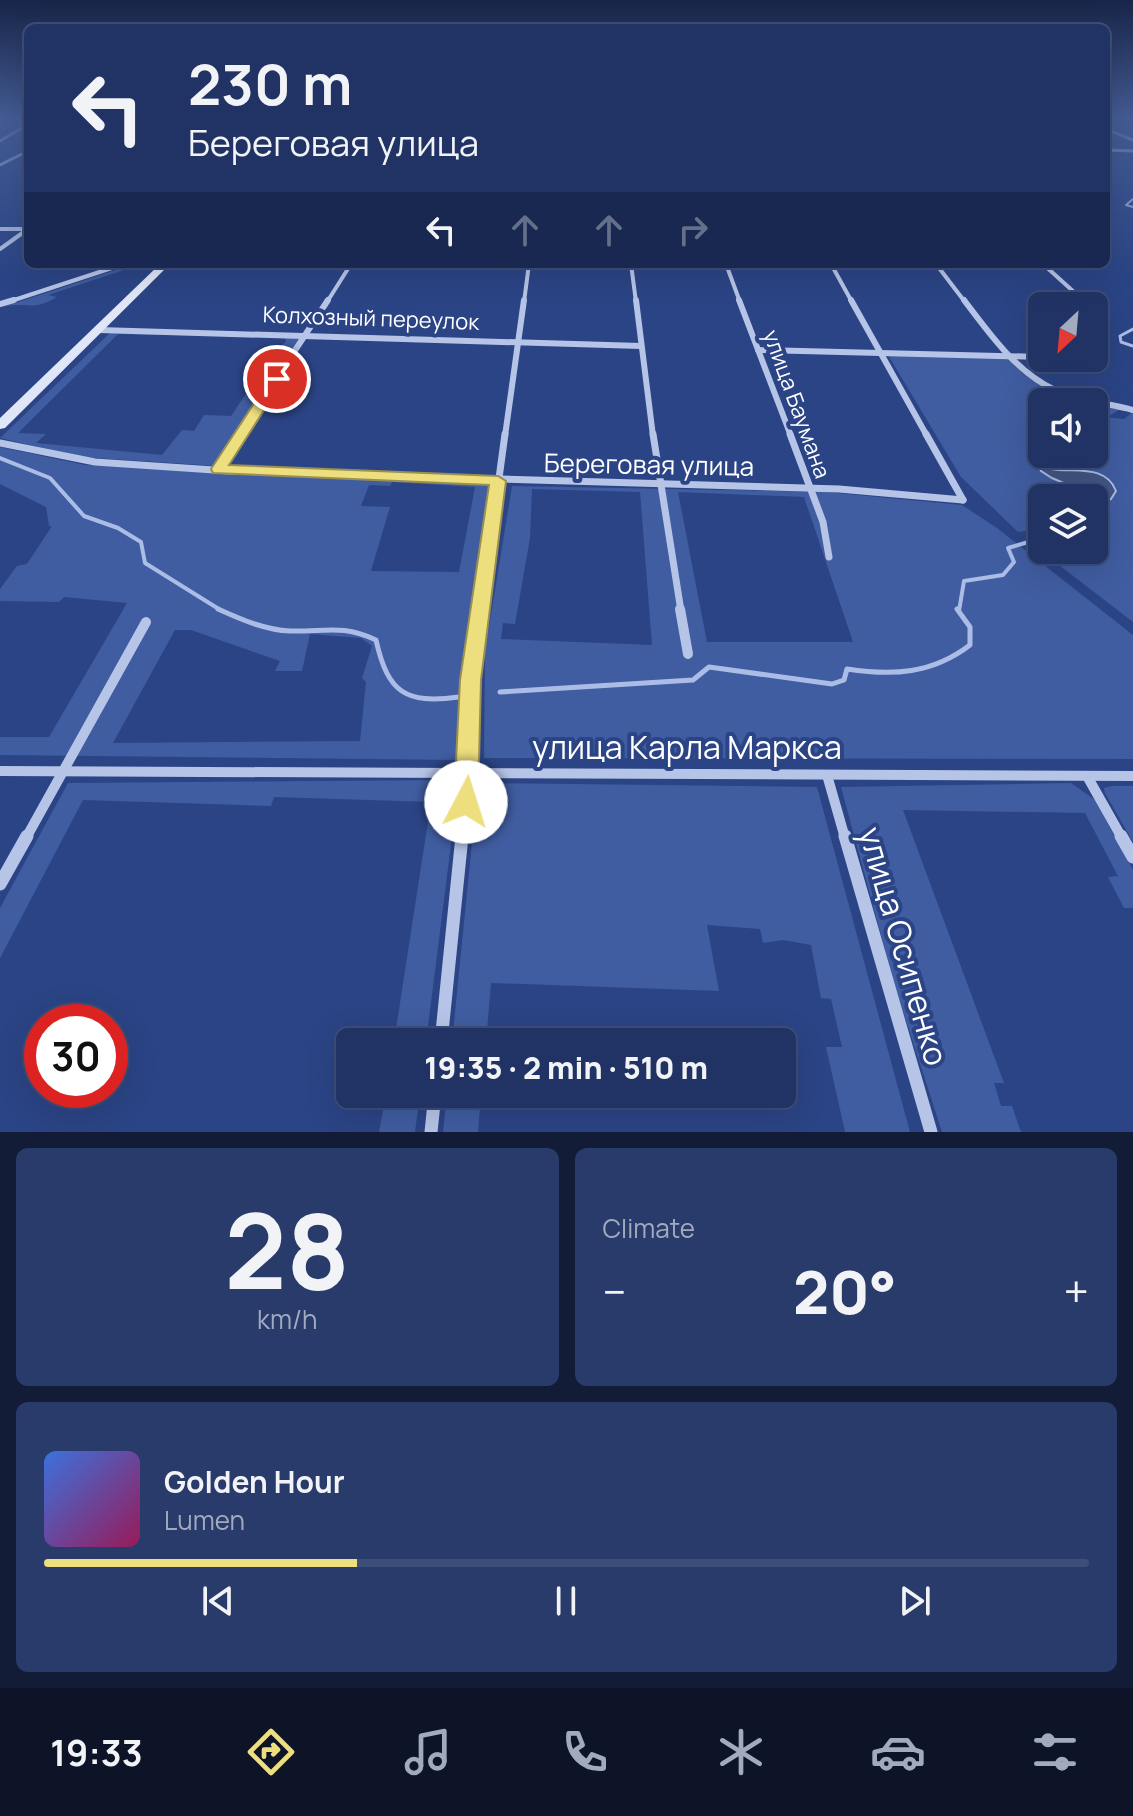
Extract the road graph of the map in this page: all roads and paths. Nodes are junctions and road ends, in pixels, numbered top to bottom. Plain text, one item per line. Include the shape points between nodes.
1 (0, 229) edge
2 (24, 229) edge
3 (24, 232) edge
4 (0, 249) edge
5 (112, 268) edge
6 (161, 268) edge
7 (348, 268) edge
8 (528, 268) edge
9 (631, 268) edge
10 (727, 268) edge
11 (833, 268) edge
12 (939, 268) edge
13 (1047, 268) edge
14 (1074, 292) edge
15 (0, 304) edge
16 (99, 330) junction
17 (306, 334) junction
18 (519, 340) junction
19 (641, 346) junction
20 (758, 350) junction
21 (878, 352) junction
22 (1011, 356) junction
23 (1028, 357) edge
24 (1133, 410) edge
25 (0, 425) edge
26 (0, 443) edge
27 (218, 469) junction
28 (498, 481) junction
29 (659, 485) junction
30 (807, 487) junction
31 (829, 557) dead end
32 (146, 622) dead end
33 (688, 654) dead end
34 (0, 771) edge
35 (64, 771) junction
36 (469, 772) junction
37 (827, 775) junction
38 (1087, 776) junction
39 (1133, 776) edge
40 (1133, 857) edge
41 (0, 884) edge
42 (442, 1028) edge
43 (434, 1108) edge
44 (431, 1132) edge
45 (931, 1132) edge

1 - 2 street
3 - 4 street
5 - 15 street
6 - 16 street
7 - 17 street
8 - 18 street
9 - 19 street
10 - 20 street, улица Баумана
11 - 21 street
12 - 22 street
13 - 14 street
16 - 17 street, Колхозный переулок
16 - 25 street
17 - 18 street, Колхозный переулок
17 - 27 street
18 - 19 street, Колхозный переулок
18 - 28 street
19 - 29 street
20 - 21 street
20 - 30 street, улица Баумана
21 - 22 street
21 - 30 street, Береговая улица via 963,500
22 - 23 street
22 - 24 street via 1058,391
26 - 27 street, Береговая улица via 94,462
27 - 28 street, Береговая улица
28 - 29 street, Береговая улица
28 - 36 street via 471,680
29 - 30 street, Береговая улица
29 - 33 street
30 - 31 street, улица Баумана via 823,522
32 - 35 street
34 - 35 street, улица Карла Маркса
35 - 36 street, улица Карла Маркса
35 - 41 street
36 - 37 street, улица Карла Маркса
36 - 42 street
37 - 38 street, улица Карла Маркса
37 - 45 street, улица Осипенко
38 - 39 street, улица Карла Маркса
38 - 40 street
43 - 44 street

